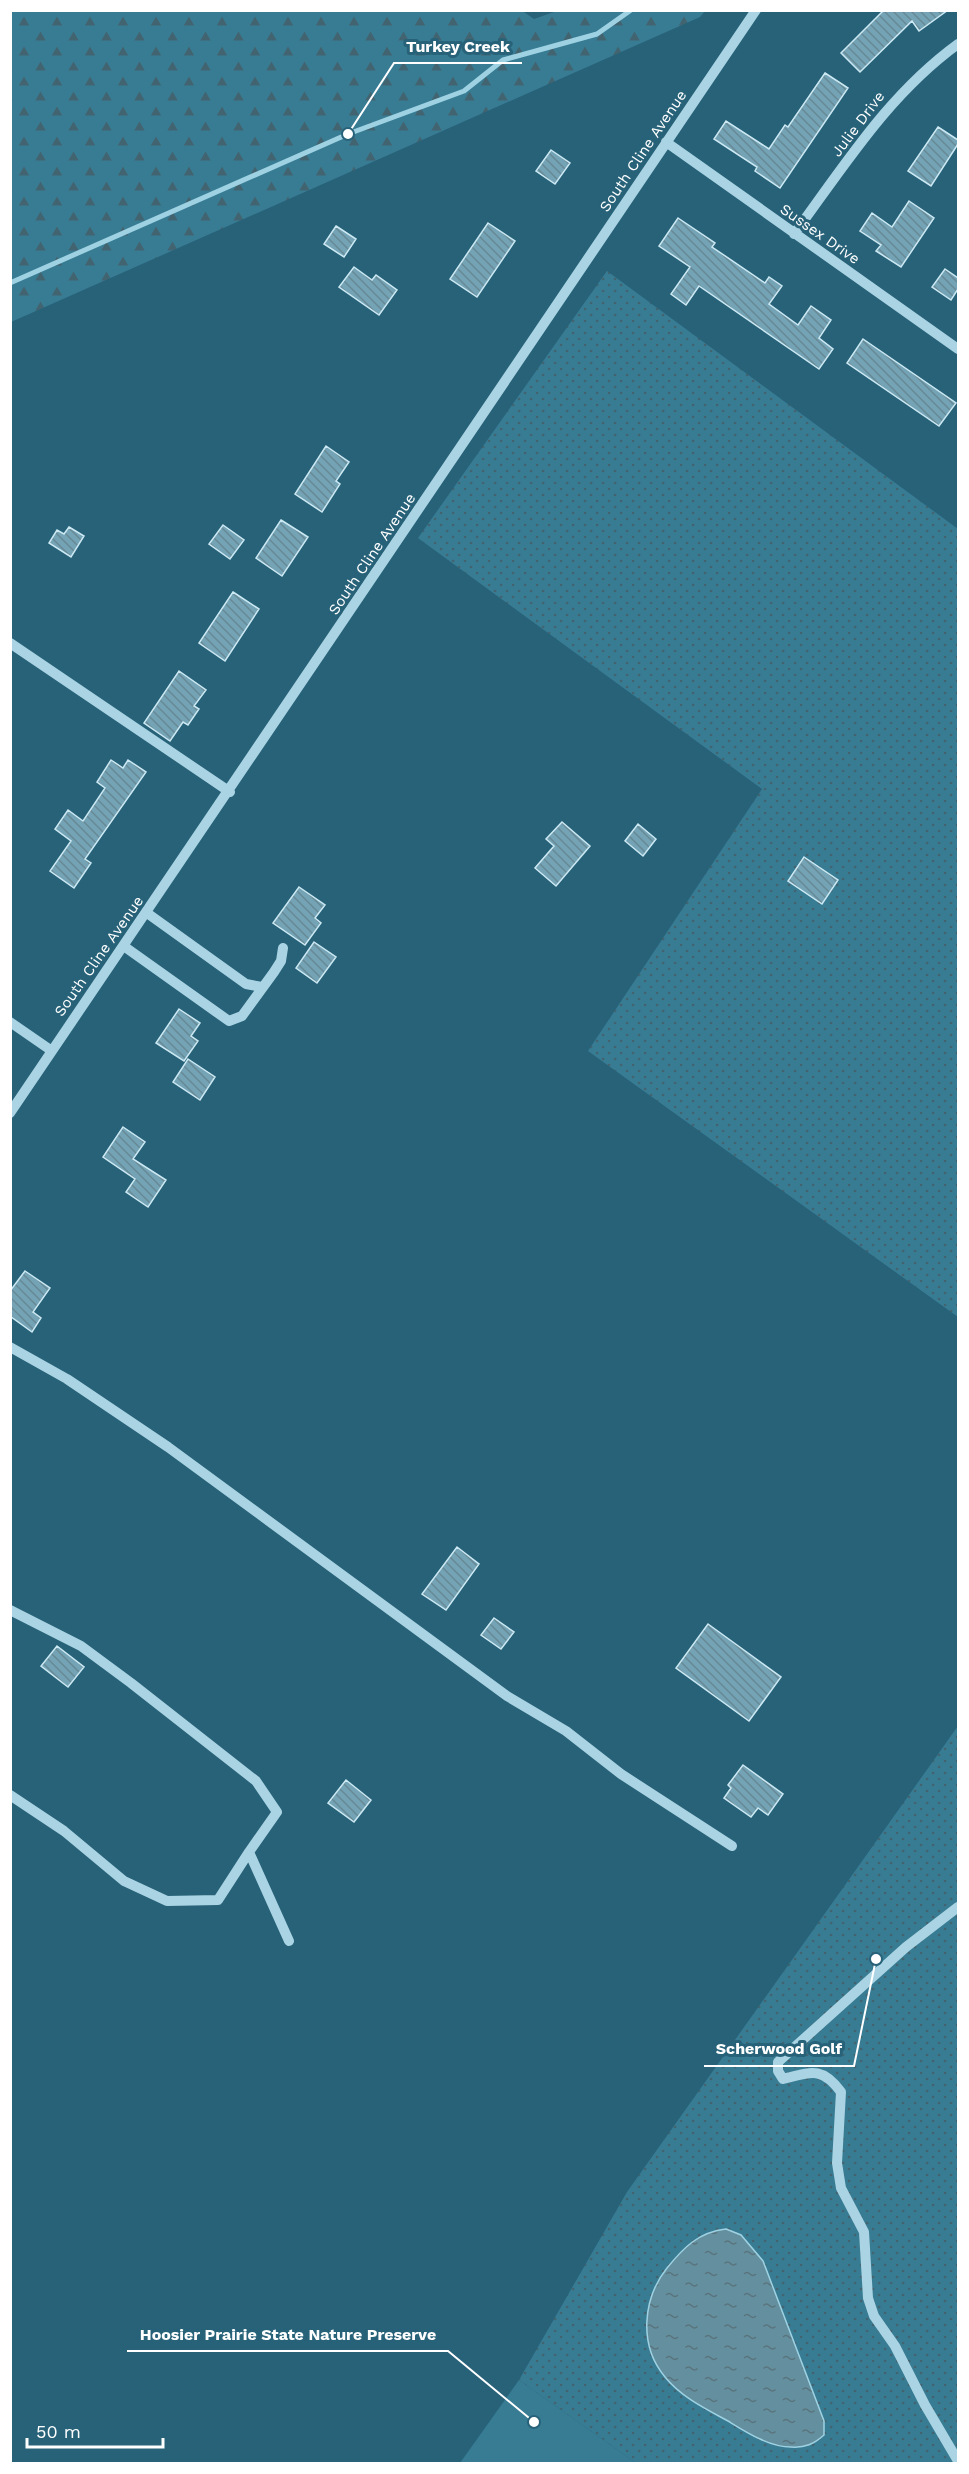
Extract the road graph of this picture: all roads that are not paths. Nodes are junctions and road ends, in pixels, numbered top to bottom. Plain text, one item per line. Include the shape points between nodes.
1 (756, 10) edge
2 (958, 44) edge
3 (666, 142) junction
4 (794, 234) junction
5 (958, 349) edge
6 (10, 643) edge
7 (230, 792) junction
8 (147, 913) junction
9 (125, 947) junction
10 (283, 948) dead end
11 (262, 987) junction
12 (10, 1022) edge
13 (52, 1051) junction
14 (10, 1113) edge
15 (10, 1347) edge
16 (10, 1610) edge
17 (10, 1795) edge
18 (732, 1846) dead end
19 (249, 1852) junction
20 (958, 1907) edge
21 (288, 1941) dead end
22 (958, 2461) edge

1 - 3 street, South Cline Avenue
2 - 4 street, Julie Drive via 928,66 890,104
3 - 4 street, Sussex Drive
3 - 7 street, South Cline Avenue
4 - 5 street, Sussex Drive
6 - 7 street
7 - 8 street, South Cline Avenue
8 - 9 street, South Cline Avenue
8 - 11 street via 246,984
9 - 11 street via 229,1021 242,1016
9 - 13 street, South Cline Avenue
10 - 11 street via 281,961
12 - 13 street
13 - 14 street, South Cline Avenue
15 - 18 street via 67,1378 168,1447 507,1696 566,1731 621,1774
16 - 19 street via 81,1646 256,1781 277,1812
17 - 19 street via 124,1881 167,1901 218,1900
19 - 21 street
20 - 22 street via 906,1947 778,2062 783,2079 805,2072 821,2074 831,2078 841,2092 837,2163 841,2188 864,2232 868,2298 874,2316 895,2346

